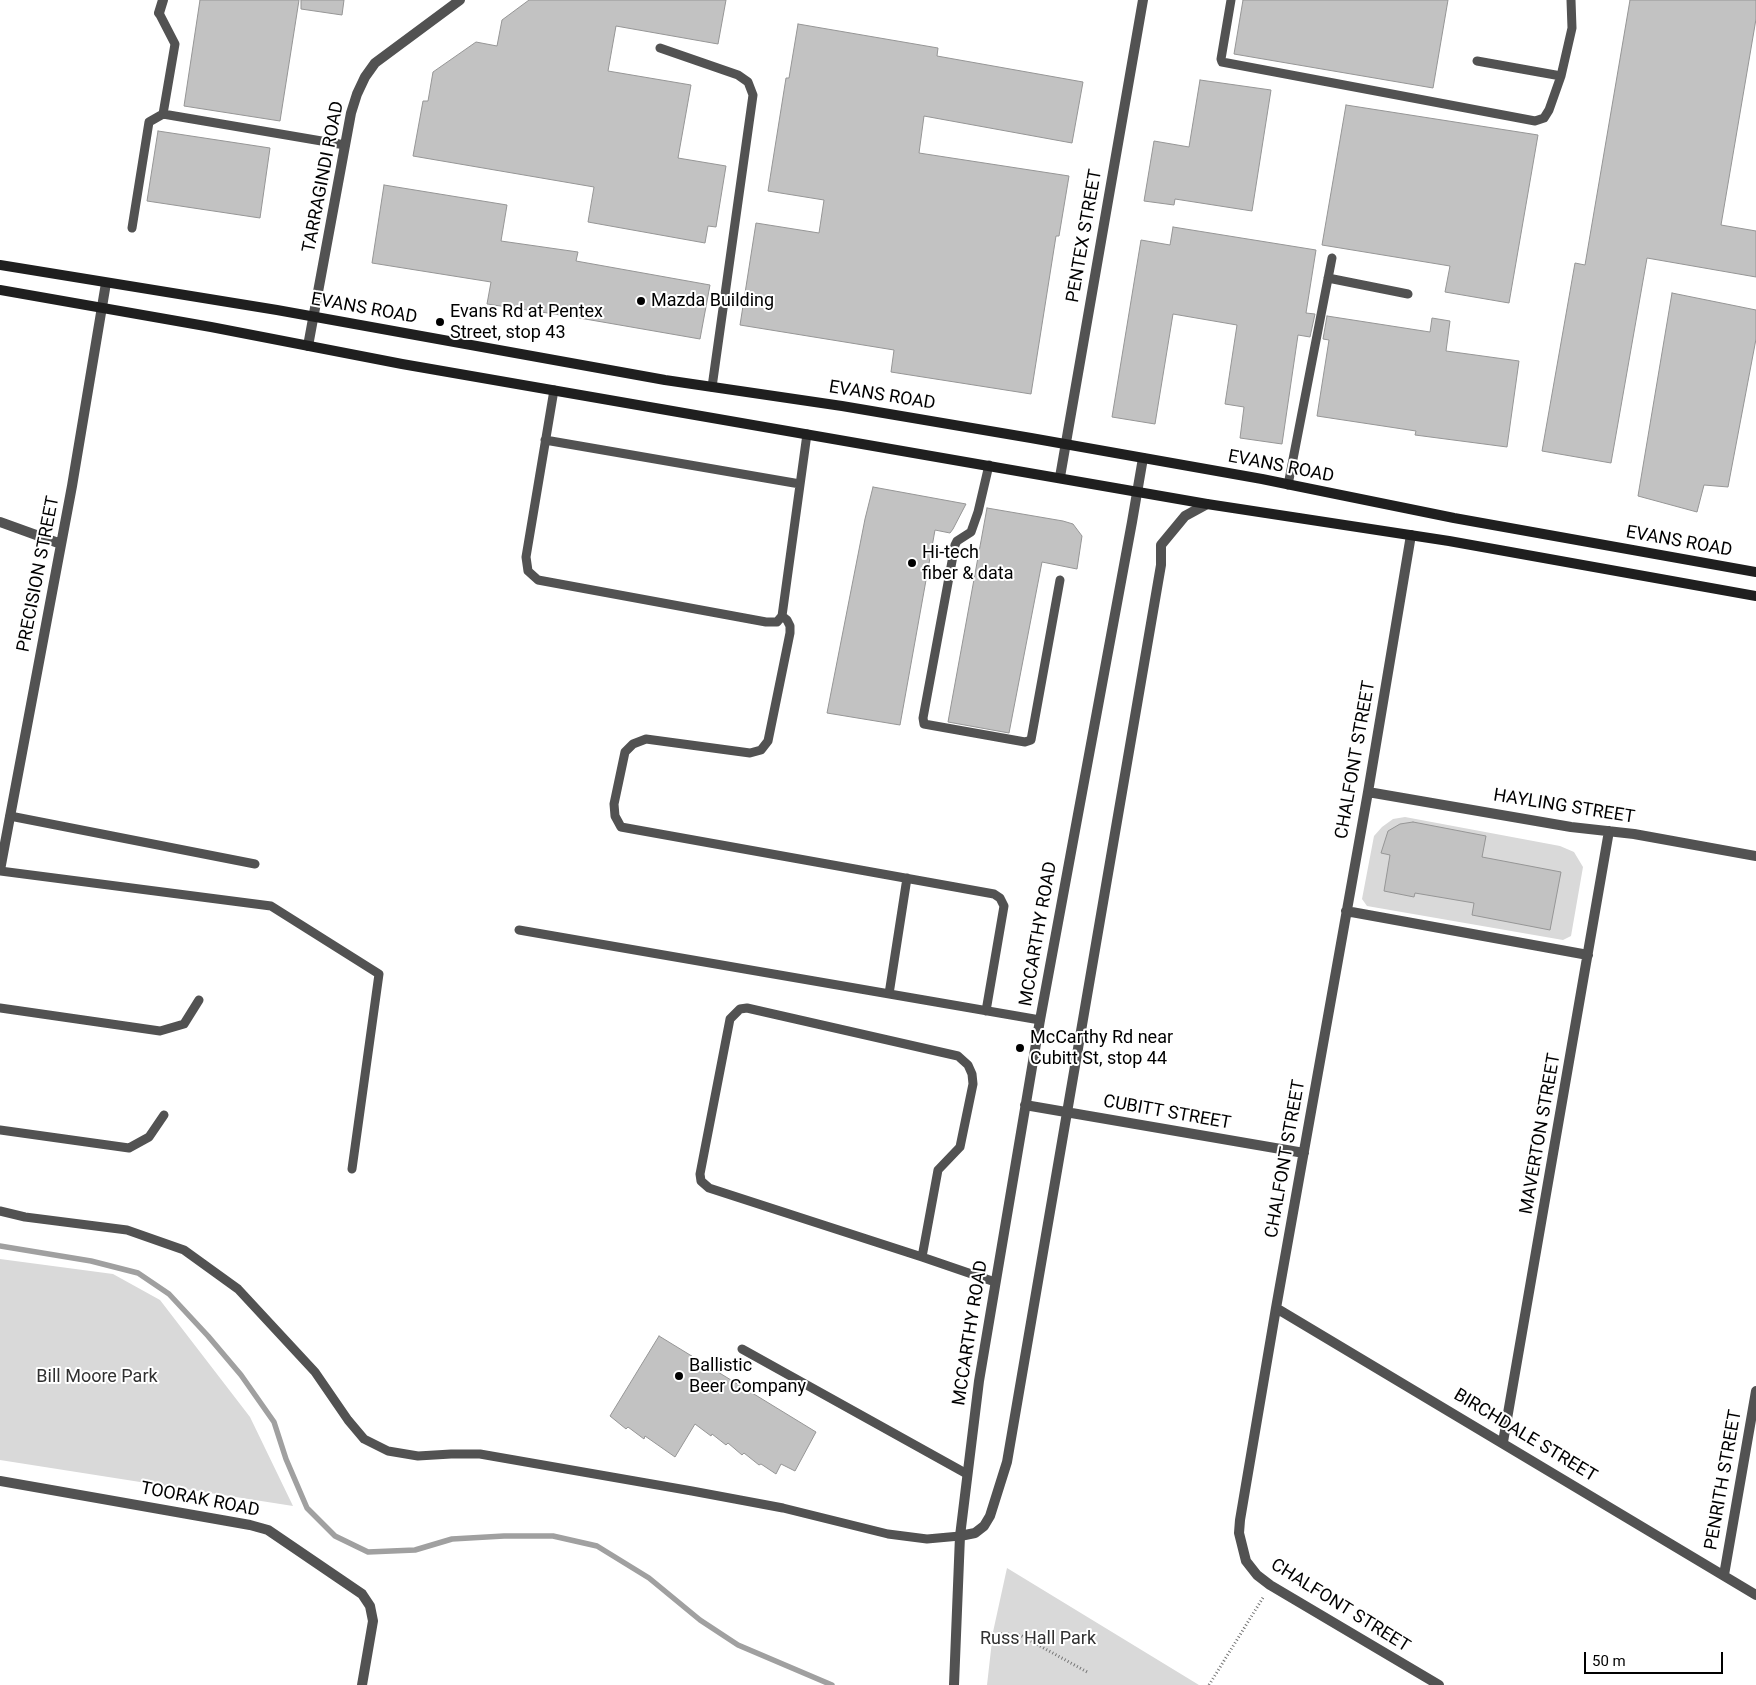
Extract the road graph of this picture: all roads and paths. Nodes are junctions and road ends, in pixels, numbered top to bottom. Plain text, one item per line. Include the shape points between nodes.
1 (163, 0) edge
2 (460, 0) edge
3 (1143, 0) edge
4 (1231, 0) edge
5 (1571, 0) edge
6 (159, 13) joint
7 (660, 48) dead end
8 (1477, 61) dead end
9 (1561, 76) junction
10 (163, 114) junction
11 (345, 145) junction
12 (132, 228) dead end
13 (1332, 258) dead end
14 (0, 265) edge
15 (1328, 278) junction
16 (106, 283) junction
17 (0, 290) edge
18 (1408, 294) dead end
19 (101, 307) junction
20 (314, 316) junction
21 (308, 346) junction
22 (712, 387) junction
23 (554, 390) junction
24 (807, 434) junction
25 (545, 440) junction
26 (1066, 444) junction
27 (1143, 458) junction
28 (989, 465) junction
29 (1060, 478) junction
30 (800, 484) junction
31 (1288, 484) junction
32 (1137, 492) junction
33 (1208, 504) junction
34 (0, 522) edge
35 (1411, 535) junction
36 (61, 544) junction
37 (1756, 572) edge
38 (1060, 580) dead end
39 (1756, 596) edge
40 (782, 616) junction
41 (1368, 792) junction
42 (10, 816) junction
43 (1609, 831) junction
44 (1756, 856) edge
45 (255, 864) dead end
46 (0, 870) edge
47 (907, 878) junction
48 (1346, 911) junction
49 (519, 930) dead end
50 (1588, 954) junction
51 (889, 994) junction
52 (199, 1000) dead end
53 (0, 1008) edge
54 (986, 1011) junction
55 (1040, 1020) junction
56 (1025, 1105) junction
57 (1067, 1112) junction
58 (164, 1115) dead end
59 (0, 1130) edge
60 (1304, 1153) junction
61 (352, 1169) dead end
62 (0, 1211) edge
63 (922, 1257) junction
64 (995, 1282) junction
65 (1276, 1308) junction
66 (742, 1350) dead end
67 (1756, 1391) edge
68 (1503, 1442) junction
69 (967, 1474) junction
70 (0, 1481) edge
71 (960, 1536) junction
72 (1724, 1575) junction
73 (1270, 1585) junction
74 (1756, 1595) edge
75 (987, 1633) dead end
76 (1089, 1673) dead end
77 (362, 1685) edge
78 (954, 1685) edge
79 (1209, 1685) edge
80 (1438, 1685) edge

1 - 6 street
2 - 11 street, TARRAGINDI ROAD via 375,63 357,94
3 - 26 street, PENTEX STREET
4 - 9 lane via 1222,62 1535,121 1544,118 1549,110
5 - 9 lane via 1572,28
6 - 10 lane via 175,44
7 - 22 lane via 738,75 748,82 752,95
8 - 9 lane
10 - 11 lane
10 - 12 lane via 149,122
11 - 20 street, TARRAGINDI ROAD
13 - 15 lane
14 - 16 main road, EVANS ROAD
15 - 18 lane
15 - 31 lane
16 - 19 street, PRECISION STREET
16 - 20 main road, EVANS ROAD
17 - 19 main road
19 - 21 main road
19 - 36 street, PRECISION STREET
20 - 21 street, TARRAGINDI ROAD
20 - 22 main road, EVANS ROAD
21 - 23 main road
22 - 26 main road, EVANS ROAD
23 - 24 main road
23 - 25 lane
24 - 28 main road
24 - 30 lane
25 - 30 lane
25 - 40 lane via 526,557 528,571 538,580 766,622 777,622
26 - 27 main road, EVANS ROAD
26 - 29 street, PENTEX STREET
27 - 31 main road, EVANS ROAD
27 - 32 street, MCCARTHY ROAD
28 - 29 main road
28 - 38 lane via 971,532 955,545 924,724 1025,742 1031,740
29 - 32 main road
30 - 40 lane
31 - 37 main road, EVANS ROAD via 1454,518
32 - 33 main road
32 - 55 street, MCCARTHY ROAD
33 - 35 main road
33 - 57 street via 1185,516 1161,545 1159,575
34 - 36 street
35 - 39 main road
35 - 41 street, CHALFONT STREET
36 - 42 street, PRECISION STREET
40 - 47 lane via 790,626 790,633 768,741 761,750 750,753 646,739 633,744 625,752 614,804 615,816 621,827
41 - 43 street, HAYLING STREET
41 - 48 street, CHALFONT STREET
42 - 45 lane
42 - 46 street, PRECISION STREET
43 - 44 street, HAYLING STREET
43 - 50 street, MAVERTON STREET
46 - 61 lane via 271,906 379,974
47 - 51 lane
47 - 54 lane via 994,894 1000,898 1004,906
48 - 50 street
48 - 60 street, CHALFONT STREET
49 - 51 lane
50 - 68 street, MAVERTON STREET
51 - 54 lane
52 - 53 lane via 184,1024 160,1031
54 - 55 lane
55 - 56 street, MCCARTHY ROAD
56 - 57 street, CUBITT STREET
56 - 64 street, MCCARTHY ROAD
57 - 60 street, CUBITT STREET
57 - 71 street via 1007,1462 984,1526 976,1533
58 - 59 lane via 149,1137 129,1148
60 - 65 street, CHALFONT STREET
62 - 71 lane via 127,1230 184,1250 238,1289 315,1372 364,1440 388,1451 418,1456 480,1454 783,1508 888,1534 927,1539
63 - 63 lane via 709,1188 701,1181 730,1019 740,1009 958,1056 968,1065 973,1084 960,1147 938,1170
63 - 64 lane
64 - 69 street, MCCARTHY ROAD
65 - 68 street, BIRCHDALE STREET
65 - 73 street, CHALFONT STREET via 1239,1533 1246,1561
66 - 69 lane
67 - 72 street, PENRITH STREET
68 - 72 street, BIRCHDALE STREET
69 - 71 street, MCCARTHY ROAD
70 - 77 street, TOORAK ROAD via 268,1530 362,1594 370,1606 373,1621
71 - 78 street, MCCARTHY ROAD
72 - 74 street, BIRCHDALE STREET
73 - 79 path
73 - 80 street, CHALFONT STREET
75 - 76 path via 1020,1636

